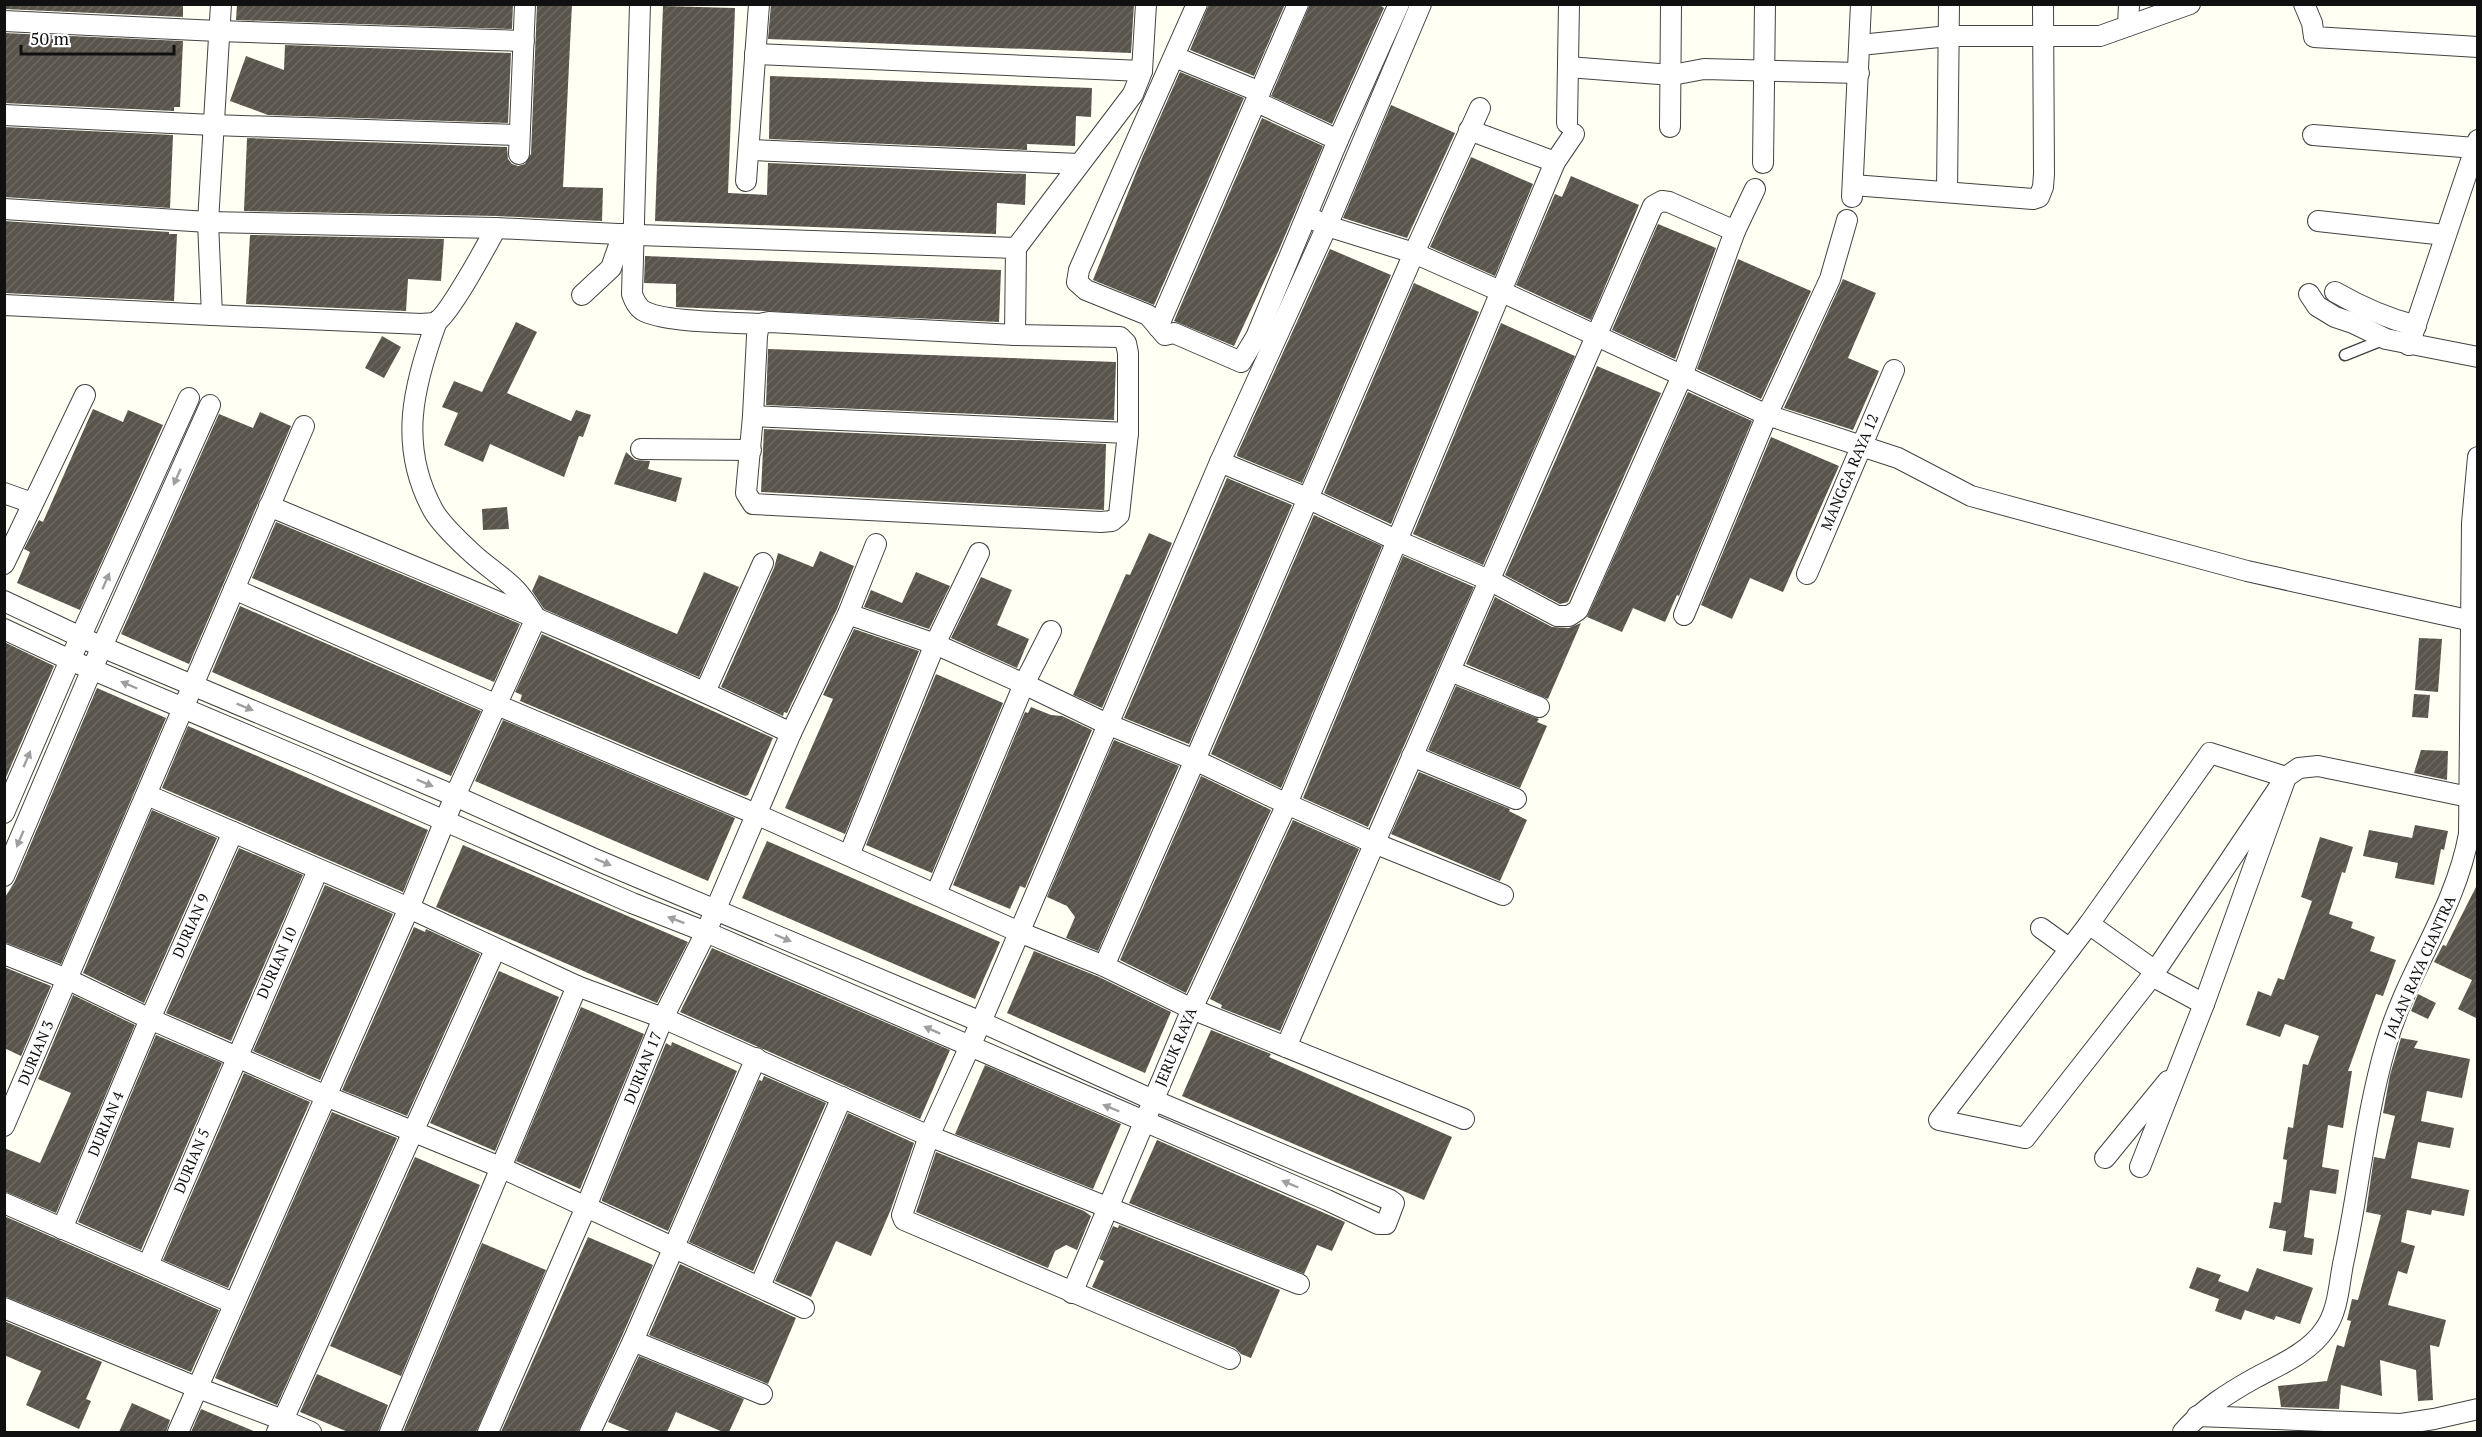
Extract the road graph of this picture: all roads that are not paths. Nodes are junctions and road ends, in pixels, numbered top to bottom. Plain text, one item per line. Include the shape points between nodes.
1 (221, 4) edge
2 (525, 4) edge
3 (640, 4) edge
4 (759, 4) edge
5 (1146, 4) edge
6 (1197, 4) edge
7 (1298, 4) edge
8 (1400, 4) edge
9 (1421, 4) edge
10 (1569, 4) edge
11 (1671, 4) edge
12 (1765, 4) edge
13 (1861, 4) edge
14 (1949, 4) edge
15 (2043, 4) edge
16 (2129, 4) edge
17 (2190, 4) edge
18 (2304, 4) edge
19 (4, 21) edge
20 (2128, 26) junction
21 (218, 32) junction
22 (2042, 35) junction
23 (1949, 36) junction
24 (524, 41) junction
25 (1860, 45) junction
26 (2478, 47) edge
27 (755, 54) junction
28 (1175, 57) junction
29 (1568, 67) junction
30 (1142, 71) junction
31 (1764, 72) junction
32 (1859, 73) junction
33 (1672, 75) junction
34 (1259, 97) junction
35 (1480, 108) dead end
36 (4, 115) edge
37 (213, 125) junction
38 (1670, 128) dead end
39 (1469, 130) junction
40 (2313, 135) dead end
41 (1338, 140) junction
42 (2476, 144) edge
43 (750, 150) junction
44 (1555, 162) junction
45 (1763, 163) dead end
46 (1079, 164) junction
47 (746, 182) dead end
48 (1755, 189) dead end
49 (1947, 192) junction
50 (4, 209) edge
51 (1307, 216) junction
52 (1847, 220) dead end
53 (2318, 221) dead end
54 (208, 222) junction
55 (1327, 226) junction
56 (496, 228) junction
57 (1735, 231) junction
58 (627, 235) junction
59 (2445, 235) junction
60 (1016, 248) junction
61 (1414, 253) junction
62 (1500, 291) junction
63 (2335, 292) dead end
64 (2309, 294) dead end
65 (582, 295) dead end
66 (4, 304) edge
67 (212, 315) junction
68 (437, 321) junction
69 (759, 324) junction
70 (2416, 326) junction
71 (1158, 327) junction
72 (1015, 335) junction
73 (1597, 336) junction
74 (2386, 339) junction
75 (2409, 345) junction
76 (2345, 356) dead end
77 (2478, 357) edge
78 (1894, 370) dead end
79 (1682, 376) junction
80 (85, 395) dead end
81 (210, 405) dead end
82 (1767, 415) junction
83 (753, 416) junction
84 (201, 423) junction
85 (304, 426) dead end
86 (1128, 433) junction
87 (1861, 447) junction
88 (641, 449) dead end
89 (751, 450) junction
90 (2478, 458) edge
91 (1220, 462) junction
92 (4, 493) edge
93 (1307, 498) junction
94 (32, 503) junction
95 (269, 506) junction
96 (1398, 541) junction
97 (876, 544) dead end
98 (979, 553) dead end
99 (763, 563) dead end
100 (4, 564) edge
101 (1807, 574) dead end
102 (1491, 581) junction
103 (234, 589) junction
104 (4, 601) edge
105 (848, 614) junction
106 (1684, 615) dead end
107 (536, 618) junction
108 (2472, 621) junction
109 (4, 629) edge
110 (1051, 631) dead end
111 (82, 636) junction
112 (935, 644) junction
113 (102, 647) junction
114 (70, 660) junction
115 (92, 669) junction
116 (1450, 671) junction
117 (1024, 684) junction
118 (191, 685) junction
119 (705, 692) junction
120 (497, 705) junction
121 (182, 707) junction
122 (1539, 707) dead end
123 (1107, 724) junction
124 (791, 733) junction
125 (324, 740) junction
126 (1412, 756) junction
127 (1196, 760) junction
128 (315, 764) junction
129 (2286, 777) junction
130 (147, 795) junction
131 (455, 796) junction
132 (2469, 797) junction
133 (1516, 800) dead end
134 (1287, 804) junction
135 (4, 813) edge
136 (758, 815) junction
137 (444, 821) junction
138 (233, 832) junction
139 (1374, 843) junction
140 (849, 855) junction
141 (318, 870) junction
142 (4, 876) edge
143 (936, 894) junction
144 (1503, 895) dead end
145 (409, 908) junction
146 (716, 909) junction
147 (2089, 924) junction
148 (2041, 928) dead end
149 (706, 932) junction
150 (1019, 932) junction
151 (2070, 949) junction
152 (495, 950) junction
153 (4, 954) edge
154 (1104, 966) junction
155 (2153, 974) junction
156 (67, 979) junction
157 (577, 986) junction
158 (2204, 1004) junction
159 (1192, 1008) junction
160 (663, 1018) junction
161 (150, 1019) junction
162 (981, 1022) junction
163 (970, 1047) junction
164 (1286, 1047) junction
165 (236, 1057) junction
166 (756, 1058) junction
167 (2179, 1068) junction
168 (326, 1096) junction
169 (842, 1097) junction
170 (1153, 1100) junction
171 (1464, 1119) dead end
172 (1144, 1122) junction
173 (4, 1126) edge
174 (414, 1131) junction
175 (929, 1136) junction
176 (2105, 1158) dead end
177 (500, 1167) junction
178 (2140, 1167) dead end
179 (1336, 1177) junction
180 (1327, 1200) junction
181 (4, 1203) edge
182 (586, 1207) junction
183 (1107, 1207) junction
184 (62, 1229) junction
185 (673, 1246) junction
186 (148, 1265) junction
187 (1299, 1284) dead end
188 (760, 1286) junction
189 (1072, 1293) junction
190 (234, 1303) junction
191 (4, 1308) edge
192 (804, 1308) dead end
193 (633, 1341) junction
194 (1230, 1359) dead end
195 (198, 1388) junction
196 (762, 1394) dead end
197 (2478, 1408) edge
198 (2197, 1416) junction
199 (2238, 1424) edge
200 (280, 1426) edge
201 (2435, 1426) edge
202 (178, 1432) edge
203 (311, 1432) edge
204 (390, 1432) edge
205 (488, 1432) edge
206 (590, 1432) edge
207 (2182, 1432) edge

1 - 21 street
2 - 24 street
3 - 58 street
4 - 27 street
5 - 30 street
6 - 28 street
7 - 34 street
8 - 41 street
9 - 55 street
10 - 29 street
11 - 33 street
12 - 31 street
13 - 25 street
14 - 23 street
15 - 22 street
16 - 20 street
17 - 20 street
18 - 26 street via 2314,37
19 - 21 street
20 - 22 street via 2100,36
21 - 24 street
21 - 37 street
22 - 23 street
22 - 49 street via 2042,194 2033,199
23 - 25 street
23 - 49 street
24 - 37 street via 519,144
25 - 32 street
27 - 30 street
27 - 43 street
28 - 34 street
28 - 71 street via 1077,277 1081,288 1147,314
29 - 33 street
29 - 44 street, JERUK RAYA via 1571,129
30 - 46 street via 1134,94
31 - 32 street
31 - 33 street via 1704,69
31 - 45 street
32 - 49 street via 1853,191
33 - 38 street
34 - 41 street
34 - 71 street
35 - 39 street
36 - 37 street
37 - 54 street
39 - 44 street
39 - 61 street
40 - 42 street
41 - 51 street
42 - 59 street
43 - 46 street
43 - 47 street
44 - 62 street, JERUK RAYA
46 - 60 street
48 - 57 street
50 - 54 street
51 - 55 street
51 - 71 street via 1256,337 1241,362 1174,333 1166,335
52 - 82 street via 1830,279
53 - 59 street
54 - 56 street
54 - 67 street
55 - 61 street
55 - 91 street
56 - 58 street
56 - 68 street
57 - 73 street via 1669,202 1653,206
57 - 79 street
58 - 60 street
58 - 65 street via 611,268
58 - 69 street via 630,286 641,309 676,318
59 - 70 street
60 - 72 street
61 - 62 street
61 - 93 street
62 - 73 street
62 - 96 street, JERUK RAYA
63 - 70 street via 2379,315
64 - 74 street via 2317,306 2334,317
66 - 67 street
67 - 68 street via 422,324
68 - 107 street via 418,375 412,449 417,473 434,512 472,553 516,590
69 - 72 street
69 - 83 street
70 - 75 street
72 - 86 street via 1116,335 1123,339 1128,353
73 - 79 street
73 - 102 street
74 - 75 street
74 - 76 lane
75 - 77 street
78 - 87 street, MANGGA RAYA 12
79 - 82 street
79 - 102 street via 1578,610 1569,616 1557,616
80 - 94 street
81 - 84 street
82 - 87 street
82 - 106 street
83 - 86 street
83 - 89 street
111 -> 84 street via 185,406
84 -> 113 street
85 - 95 street, DURIAN 3
86 - 89 street via 1119,515 1112,521 1101,522 759,505 747,496
87 - 101 street, MANGGA RAYA 12
87 - 108 street via 1917,466 1971,496 2247,571
88 - 89 street
90 - 108 street, JALAN RAYA CIANTRA via 2472,523
91 - 93 street
91 - 123 street
92 - 94 street
93 - 96 street
93 - 127 street
94 - 100 street
95 - 103 street, DURIAN 3
95 - 107 street
96 - 102 street
96 - 134 street, JERUK RAYA
97 - 105 street, DURIAN 17
98 - 112 street
99 - 119 street
102 - 116 street
103 - 118 street, DURIAN 3
103 - 120 street
104 - 111 street
105 - 112 street
105 - 124 street, DURIAN 17
107 - 119 street
107 - 120 street
108 - 132 street, JALAN RAYA CIANTRA
109 - 114 street
110 - 117 street
111 - 113 street
111 - 114 street
112 - 117 street
112 - 140 street
113 - 115 street
113 - 118 street
114 - 115 street
135 -> 114 street
121 -> 115 street
115 -> 142 street
116 - 122 street
116 - 126 street
117 - 123 street
117 - 143 street
118 - 121 street, DURIAN 3
118 -> 125 street
119 - 124 street
120 - 131 street
120 - 136 street
121 - 128 street
121 - 130 street, DURIAN 3
123 - 127 street
123 - 150 street
124 - 136 street, DURIAN 17
125 - 128 street
125 -> 131 street
126 - 133 street
126 - 139 street
127 - 134 street
127 - 154 street
128 - 137 street
129 - 132 street via 2299,768 2318,766
129 - 147 street via 2210,753
129 - 155 street
129 - 158 street
130 - 138 street
130 - 156 street, DURIAN 3
131 - 137 street
131 -> 146 street
132 - 198 street, JALAN RAYA CIANTRA via 2469,834 2457,884 2386,1044 2370,1108 2333,1314 2324,1330 2299,1353
134 - 139 street
134 - 159 street, JERUK RAYA
136 - 140 street
136 - 146 street, DURIAN 17
137 - 145 street
149 -> 137 street
138 - 141 street
138 - 161 street, DURIAN 9
139 - 144 street
139 - 164 street
140 - 143 street
141 - 145 street
141 - 165 street, DURIAN 10
143 - 150 street
145 - 152 street
145 - 168 street
146 - 149 street, DURIAN 17
146 -> 162 street
147 - 151 street
147 - 155 street
148 - 151 street
149 - 160 street, DURIAN 17
163 -> 149 street
150 - 154 street
150 - 162 street
151 - 155 street via 1939,1120 2025,1138
152 - 157 street
152 - 174 street
153 - 156 street
154 - 159 street
155 - 158 street
156 - 161 street
156 - 173 street, DURIAN 3
157 - 160 street
157 - 177 street
158 - 167 street
159 - 164 street
159 - 170 street, JERUK RAYA
160 - 166 street
160 - 182 street, DURIAN 17
161 - 165 street
161 - 184 street, DURIAN 4
162 - 163 street
162 - 170 street
172 -> 163 street
163 - 175 street
164 - 171 street
165 - 168 street
165 - 186 street, DURIAN 5
166 - 169 street
166 - 185 street
167 - 176 street
167 - 178 street
168 - 174 street
168 - 190 street
169 - 175 street
169 - 188 street
170 - 172 street, JERUK RAYA
170 - 179 street
180 -> 172 street
172 - 183 street, JERUK RAYA
174 - 177 street
174 - 200 street
175 - 183 street
175 - 189 street via 903,1209 903,1220
177 - 182 street
177 - 204 street
179 - 180 street
179 - 180 street via 1390,1200 1394,1208 1382,1226
181 - 184 street
182 - 185 street
182 - 205 street, DURIAN 17
183 - 187 street
183 - 189 street, JERUK RAYA
184 - 186 street
185 - 188 street
185 - 193 street
186 - 190 street
188 - 192 street
189 - 194 street
190 - 195 street
191 - 195 street
193 - 196 street
193 - 206 street
195 - 200 street
195 - 202 street
197 - 201 street
198 - 199 street
198 - 207 street, JALAN RAYA CIANTRA
199 - 201 street
200 - 203 street

